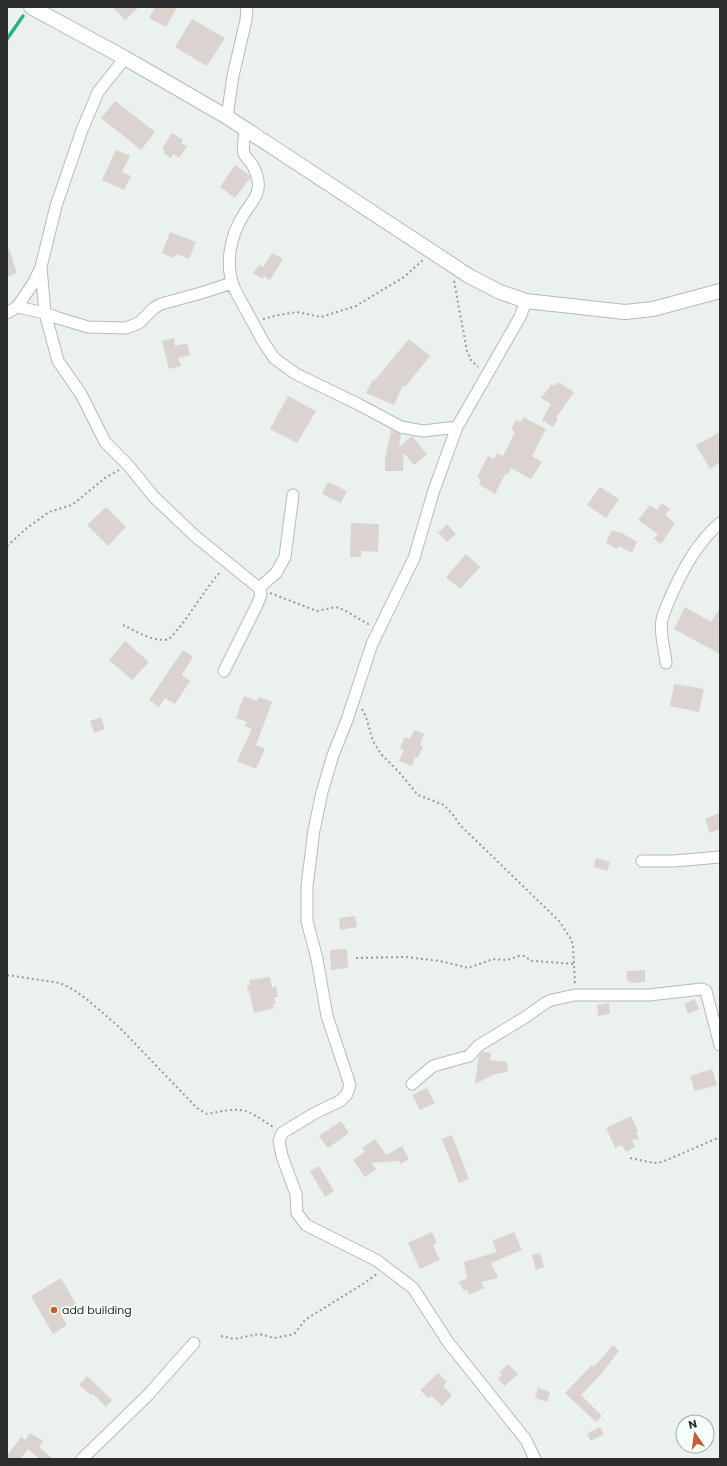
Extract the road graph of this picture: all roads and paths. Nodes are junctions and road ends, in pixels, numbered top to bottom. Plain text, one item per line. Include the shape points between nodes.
1 (31, 7) edge
2 (247, 7) edge
3 (125, 58) junction
4 (227, 117) junction
5 (245, 129) junction
6 (432, 252) junction
7 (450, 264) junction
8 (41, 268) junction
9 (232, 283) junction
10 (720, 291) edge
11 (526, 301) junction
12 (17, 307) junction
13 (7, 313) edge
14 (45, 313) junction
15 (252, 322) junction
16 (488, 374) junction
17 (457, 427) junction
18 (128, 465) junction
19 (293, 495) dead end
20 (720, 523) edge
21 (7, 546) edge
22 (228, 563) junction
23 (260, 588) junction
24 (123, 624) dead end
25 (379, 632) junction
26 (666, 663) dead end
27 (224, 672) dead end
28 (356, 690) junction
29 (720, 857) edge
30 (642, 861) dead end
31 (356, 958) dead end
32 (574, 964) junction
33 (7, 975) edge
34 (575, 995) junction
35 (720, 1045) edge
36 (412, 1084) dead end
37 (282, 1133) junction
38 (720, 1137) edge
39 (630, 1158) dead end
40 (386, 1268) junction
41 (221, 1336) dead end
42 (194, 1343) dead end
43 (82, 1459) edge
44 (535, 1459) edge

1 - 3 street
2 - 4 street
3 - 4 street
3 - 8 street via 98,92 82,130 56,206
4 - 5 street
5 - 6 street
5 - 9 street via 244,153 254,168 258,187 231,243 229,256
6 - 7 street
6 - 15 path via 404,277 356,306 321,317 297,312
7 - 11 street via 500,292
7 - 16 path via 467,351 476,366
8 - 12 street
8 - 14 street
9 - 14 street via 161,304 139,323 126,328 88,327
9 - 15 street
10 - 11 street via 653,309 625,312
11 - 16 street via 520,317
12 - 13 street
12 - 14 street
14 - 18 street via 58,361 81,394 105,442
15 - 17 street via 274,358 296,374 402,427 423,431
16 - 17 street
17 - 25 street via 434,490 414,558
18 - 21 path via 104,478 72,505 49,512
18 - 22 street via 154,497
19 - 23 street via 285,557 276,573
20 - 26 street via 706,536 694,554 675,586 664,613 661,630
22 - 23 street
22 - 24 path via 169,639 163,641 144,635
23 - 25 path via 317,611 336,607 358,617
23 - 27 street via 261,595 257,605
25 - 28 street via 372,644
28 - 32 path via 376,748 400,772 418,796 444,805 460,825 559,921 571,939
28 - 37 street via 322,792 314,830 307,921 327,1016 350,1085 347,1094 340,1101
29 - 30 street
31 - 32 path via 440,961 468,968 493,959 507,960 519,956 532,961
32 - 34 path
33 - 37 path via 60,983 89,1000 118,1026 197,1108 207,1114 245,1110
34 - 35 street via 649,995 706,991
34 - 36 street via 547,1002 478,1046 469,1056 433,1066
37 - 40 street via 279,1140 282,1156 296,1194 297,1213 306,1225 376,1260
38 - 39 path via 662,1162
40 - 41 path via 311,1316 295,1333 274,1338 259,1334 234,1339
40 - 44 street via 413,1288 448,1342 526,1440
42 - 43 street via 148,1395

